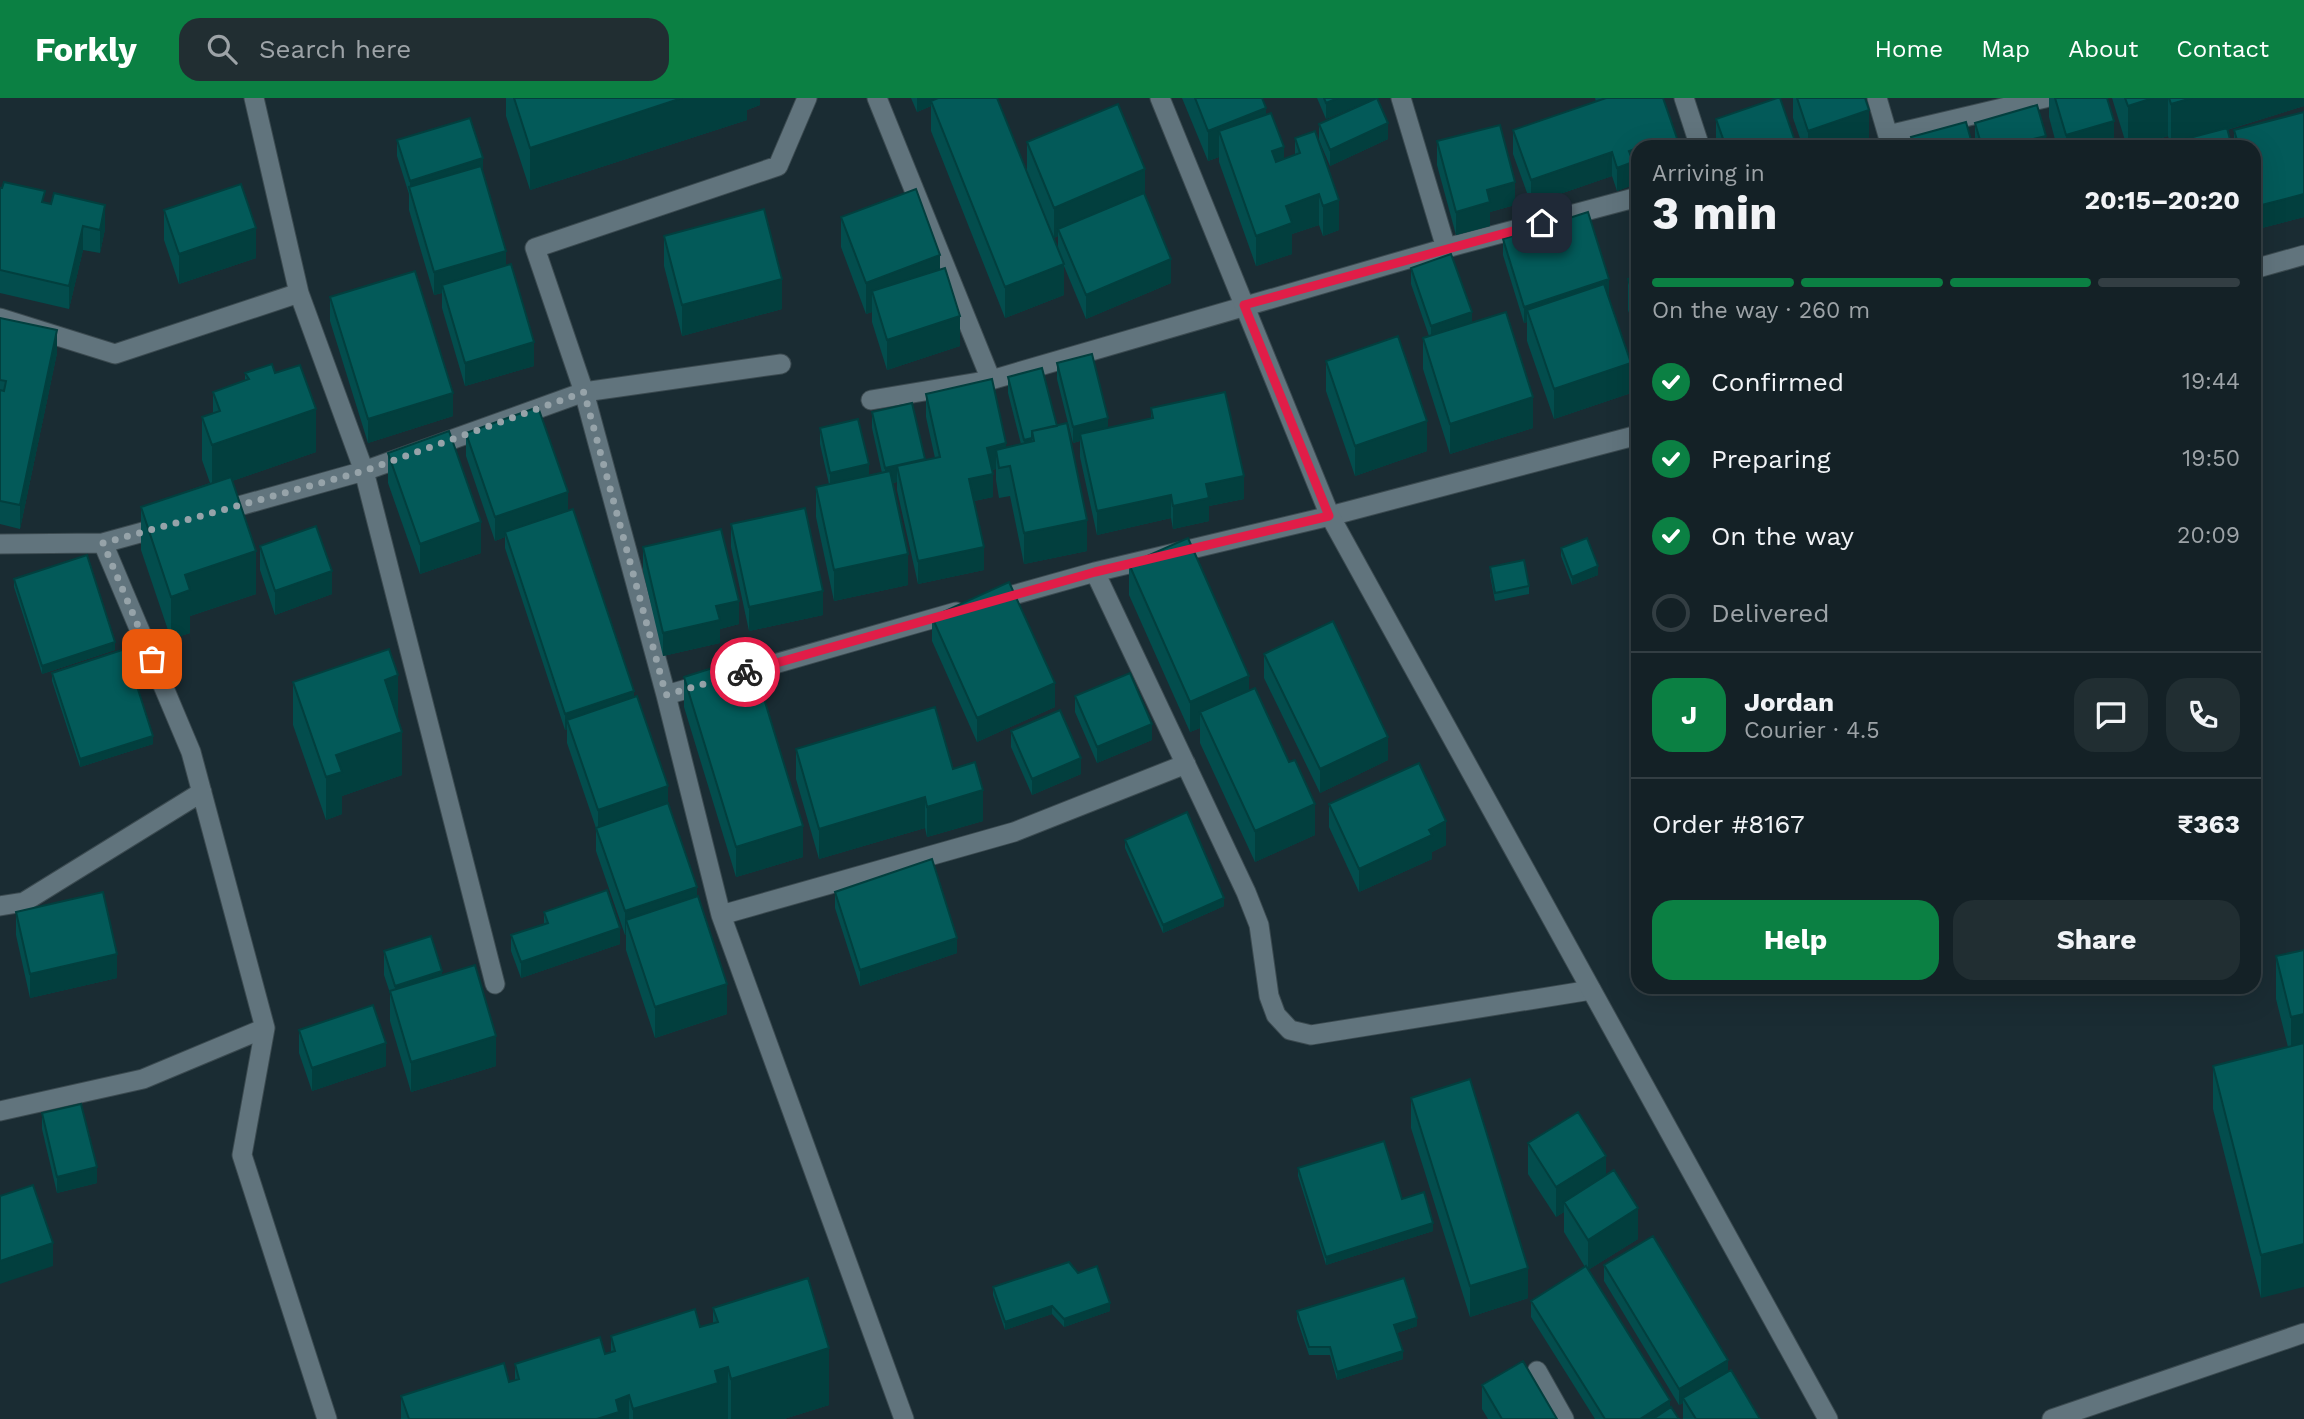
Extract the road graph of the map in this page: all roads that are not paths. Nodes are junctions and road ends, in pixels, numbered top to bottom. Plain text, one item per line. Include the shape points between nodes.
1 (254, 98) edge
2 (807, 98) edge
3 (877, 98) edge
4 (1160, 98) edge
5 (1401, 98) edge
6 (1684, 98) edge
7 (1877, 98) edge
8 (2045, 98) edge
9 (1698, 140) edge
10 (1890, 140) edge
11 (1894, 140) edge
12 (1631, 199) edge
13 (1446, 248) junction
14 (2304, 255) edge
15 (2261, 267) edge
16 (299, 293) junction
17 (1244, 305) junction
18 (0, 318) edge
19 (781, 363) dead end
20 (991, 380) junction
21 (584, 392) junction
22 (871, 400) dead end
23 (1631, 437) edge
24 (364, 471) junction
25 (1329, 516) junction
26 (103, 543) junction
27 (0, 544) edge
28 (1095, 572) junction
29 (666, 695) junction
30 (1186, 764) junction
31 (202, 792) junction
32 (0, 906) edge
33 (721, 915) junction
34 (495, 984) dead end
35 (1591, 990) junction
36 (265, 1028) junction
37 (0, 1111) edge
38 (2304, 1333) edge
39 (1536, 1371) dead end
40 (327, 1419) edge
41 (904, 1419) edge
42 (1564, 1419) edge
43 (1828, 1419) edge
44 (2052, 1419) edge

1 - 16 street
2 - 21 street via 778,166 535,248
3 - 20 street
4 - 17 street
5 - 13 street
6 - 9 street
7 - 10 street
8 - 11 street
12 - 13 street
13 - 17 street
14 - 15 street
16 - 18 street via 115,354
16 - 24 street
17 - 20 street
17 - 25 street
19 - 21 street
20 - 22 street
21 - 24 street
21 - 29 street
23 - 25 street
24 - 26 street
24 - 34 street
25 - 28 street
25 - 35 street
26 - 27 street
26 - 31 street via 191,752
28 - 29 street
28 - 30 street
29 - 33 street
30 - 33 street via 1014,832
30 - 35 street via 1247,892 1259,925 1269,996 1276,1015 1290,1030 1311,1035
31 - 32 street via 24,902
31 - 36 street
33 - 41 street
35 - 43 street
36 - 37 street via 143,1079
36 - 40 street via 242,1155
38 - 44 street
39 - 42 street

